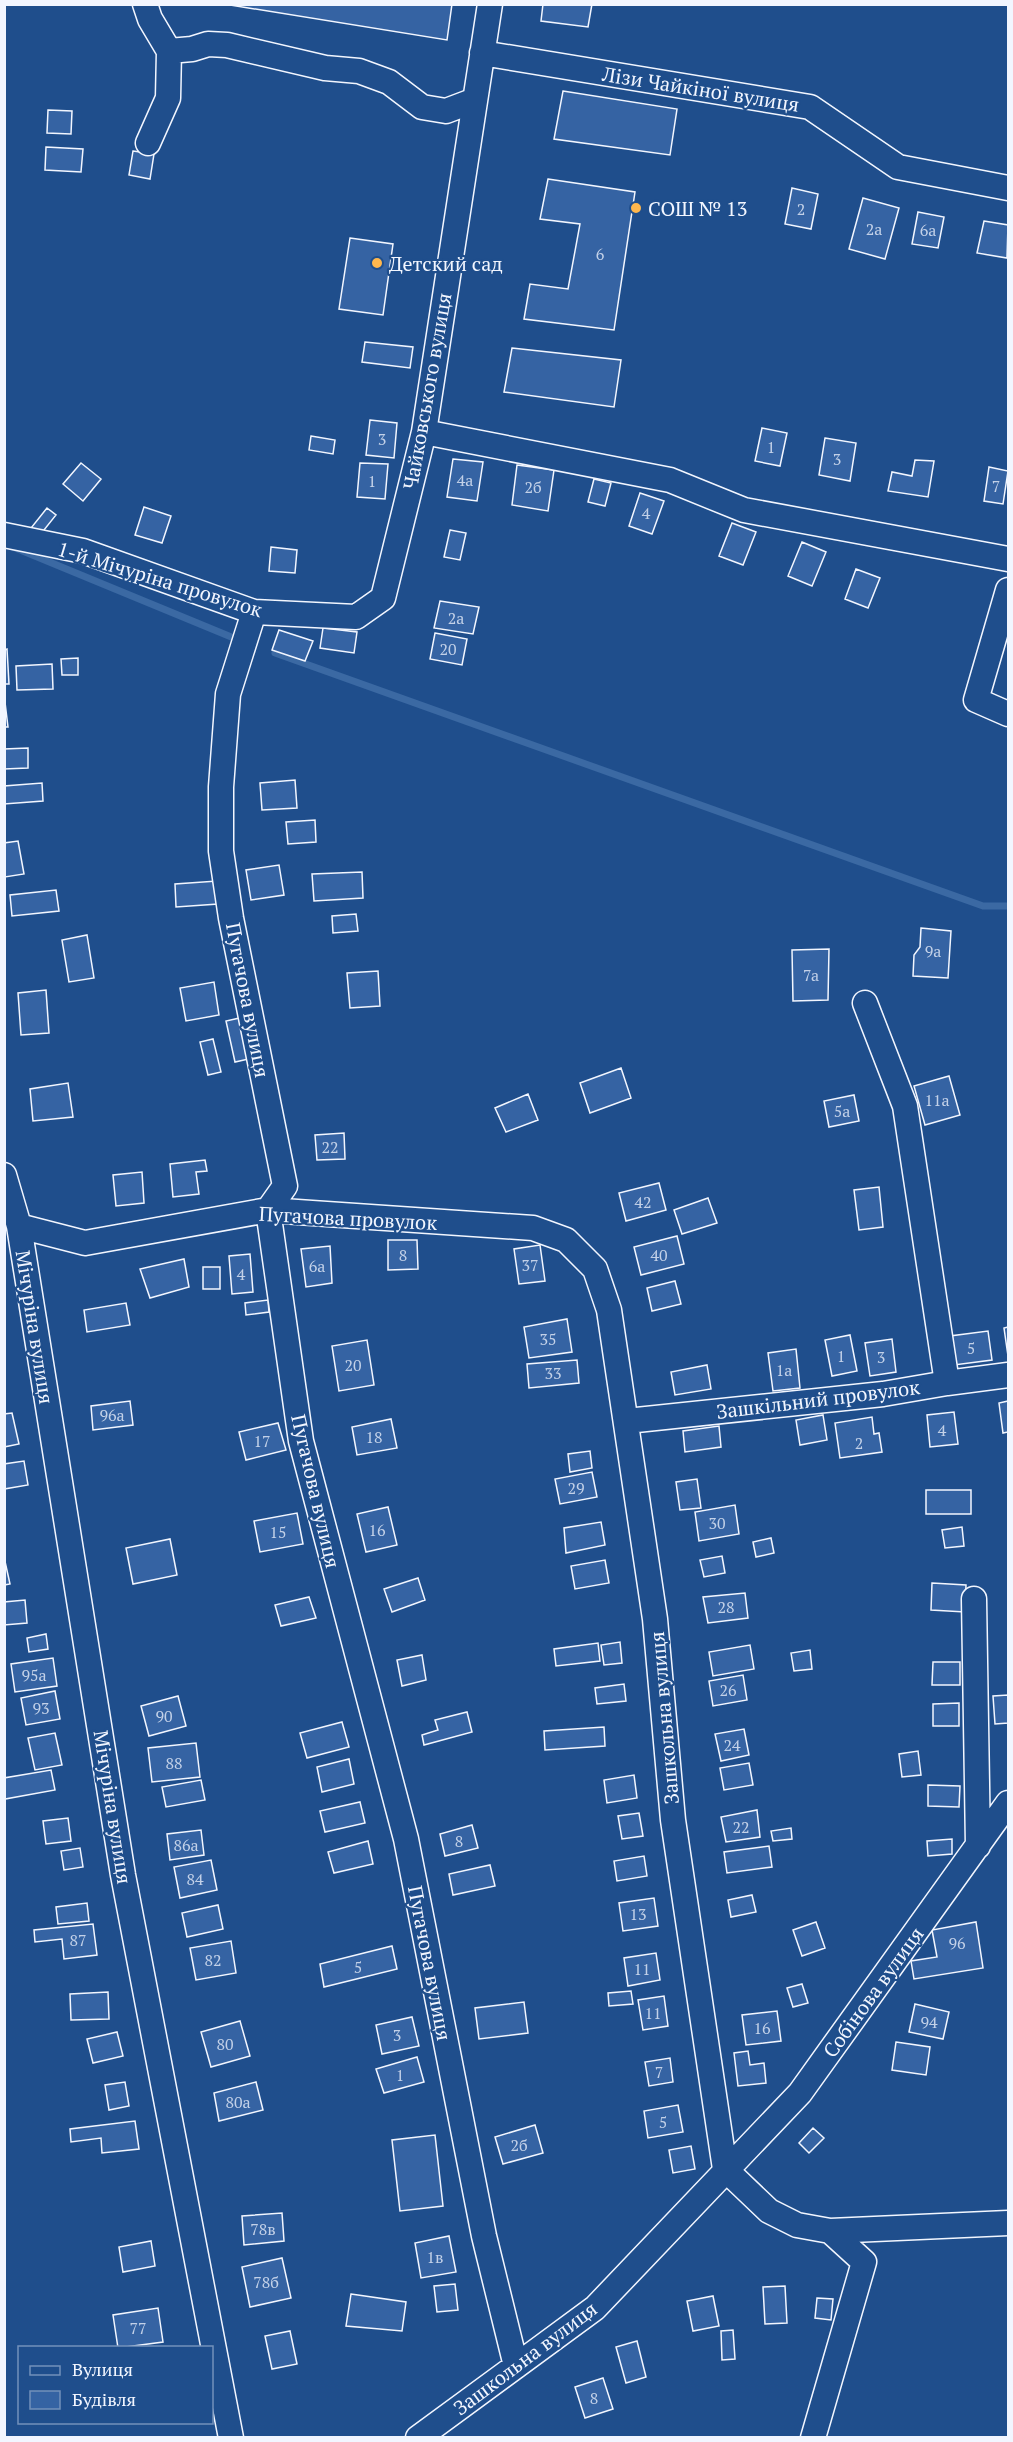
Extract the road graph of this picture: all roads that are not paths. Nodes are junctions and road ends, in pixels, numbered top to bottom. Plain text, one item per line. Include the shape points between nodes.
1 (145, 4) edge
2 (490, 4) edge
3 (169, 51) junction
4 (482, 53) junction
5 (475, 100) junction
6 (148, 143) dead end
7 (1008, 188) edge
8 (424, 432) junction
9 (4, 535) edge
10 (1008, 559) edge
11 (1008, 590) edge
12 (383, 598) joint
13 (254, 612) junction
14 (1008, 714) edge
15 (864, 1003) dead end
16 (4, 1174) edge
17 (268, 1210) junction
18 (19, 1226) junction
19 (595, 1269) joint
20 (1008, 1375) edge
21 (947, 1383) junction
22 (627, 1421) junction
23 (974, 1599) dead end
24 (1008, 1803) edge
25 (978, 1846) junction
26 (725, 2169) junction
27 (1008, 2223) edge
28 (830, 2230) junction
29 (516, 2366) junction
30 (231, 2438) edge
31 (418, 2438) edge
32 (813, 2438) edge

1 - 3 street
2 - 4 street, Чайковського вулиця
3 - 5 street via 227,45 325,68 359,71 388,82 422,107 446,111
3 - 6 street via 168,98
4 - 5 street, Чайковського вулиця
4 - 7 street, Лізи Чайкіної вулиця via 810,106 898,167
5 - 8 street, Чайковського вулиця
8 - 10 street via 670,480 744,510
8 - 12 street, Чайковського вулиця
9 - 13 street, 1-й Мічуріна провулок via 83,551
11 - 14 street via 976,700
12 - 13 street, 1-й Мічуріна провулок via 356,618
13 - 17 street, Пугачова вулиця via 228,694 221,851 285,1186
15 - 21 street via 905,1106
16 - 18 street, Мічуріна вулиця
17 - 18 street, Пугачова провулок via 85,1243
17 - 19 street, Пугачова провулок via 532,1228 566,1240
17 - 29 street, Пугачова вулиця via 301,1441 406,1839 484,2236
18 - 30 street, Мічуріна вулиця via 123,1875
19 - 22 street, Зашкольна вулиця via 609,1310
20 - 21 street, Зашкільний провулок
21 - 22 street, Зашкільний провулок via 883,1394
22 - 26 street, Зашкольна вулиця via 655,1619 673,1820
23 - 25 street
24 - 25 street, Собінова вулиця
25 - 26 street, Собінова вулиця via 800,2093
26 - 28 street via 769,2211 796,2225
26 - 29 street, Зашкольна вулиця via 595,2308
27 - 28 street
28 - 32 street via 864,2262
29 - 31 street, Зашкольна вулиця

